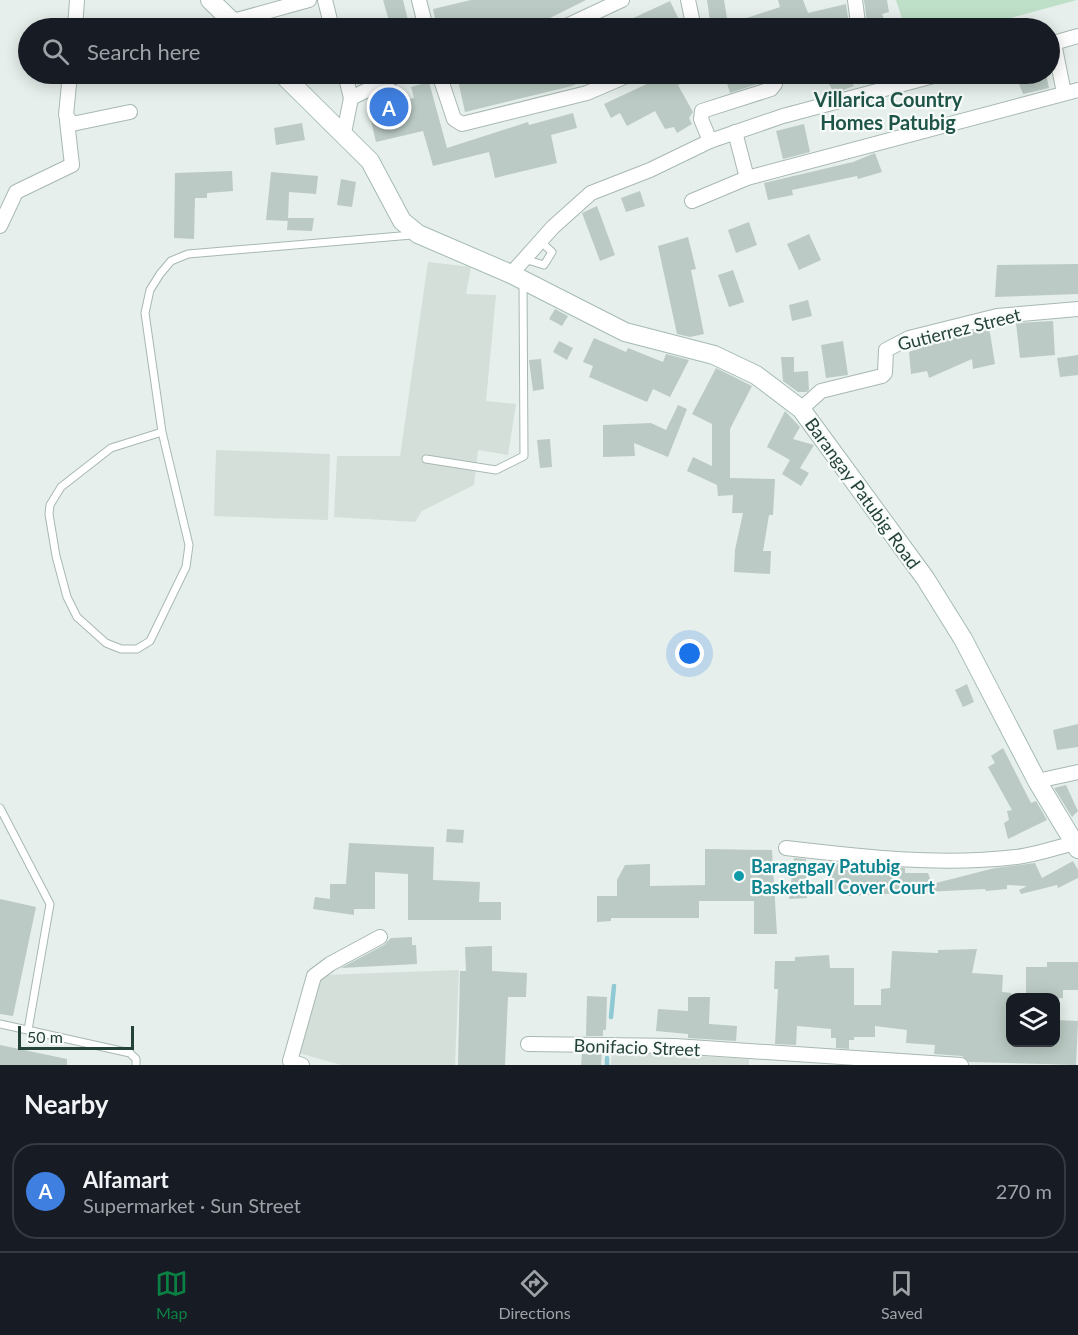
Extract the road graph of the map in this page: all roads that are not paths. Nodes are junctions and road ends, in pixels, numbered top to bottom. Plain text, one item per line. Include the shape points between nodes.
1 (77, 0) edge
2 (210, 0) edge
3 (309, 0) edge
4 (325, 0) edge
5 (418, 0) edge
6 (622, 0) edge
7 (688, 0) edge
8 (855, 0) edge
9 (76, 18) edge
10 (229, 18) edge
11 (256, 18) edge
12 (330, 18) edge
13 (423, 18) edge
14 (583, 18) edge
15 (692, 18) edge
16 (857, 18) edge
17 (1078, 36) edge
18 (1060, 42) edge
19 (1060, 64) edge
20 (69, 84) edge
21 (293, 84) edge
22 (348, 84) edge
23 (380, 84) edge
24 (442, 84) edge
25 (608, 84) edge
26 (775, 84) edge
27 (903, 84) edge
28 (1071, 91) edge
29 (351, 98) junction
30 (130, 112) dead end
31 (67, 121) junction
32 (735, 132) junction
33 (344, 133) junction
34 (710, 141) junction
35 (747, 178) junction
36 (692, 201) dead end
37 (0, 226) edge
38 (418, 234) junction
39 (517, 277) junction
40 (1078, 309) edge
41 (801, 409) junction
42 (162, 432) junction
43 (426, 459) dead end
44 (1078, 772) edge
45 (1037, 781) junction
46 (0, 808) edge
47 (1076, 846) edge
48 (786, 848) dead end
49 (380, 937) dead end
50 (0, 1024) edge
51 (28, 1030) junction
52 (528, 1044) dead end
53 (136, 1065) edge
54 (302, 1065) edge
55 (961, 1065) edge

1 - 9 street
2 - 10 main road
3 - 11 street
4 - 12 street
5 - 13 street
6 - 14 street
7 - 15 street
8 - 16 street
17 - 18 street
19 - 28 street
20 - 31 street
21 - 33 main road, Barangay Patubig Road
22 - 29 street
23 - 29 street
24 - 25 street via 454,119 462,124 587,93
26 - 34 street via 771,89 702,111 701,119
27 - 32 street
28 - 35 street
29 - 33 street
30 - 31 street via 78,125
31 - 37 street via 72,165 16,192
32 - 34 street
32 - 35 street
33 - 38 main road, Barangay Patubig Road via 370,160 402,221
34 - 39 street via 591,193 524,259
35 - 36 street
38 - 39 main road, Barangay Patubig Road
38 - 42 lane via 188,254 171,261 150,290 145,313
39 - 41 main road, Barangay Patubig Road via 625,332 714,355 756,375
39 - 43 lane via 525,456 496,470
40 - 41 street, Gutierrez Street via 997,316 909,338 886,350 882,376 821,391
41 - 45 main road, Barangay Patubig Road via 925,578 963,639
42 - 42 lane via 111,448 61,487 50,505 56,556 67,597 77,617 106,643 121,649 137,649 150,640 186,567 189,545
44 - 45 street
45 - 47 main road, Barangay Patubig Road
46 - 51 lane via 50,904
47 - 48 street via 1017,857 956,860 885,860
49 - 54 street via 314,976 290,1061
50 - 51 lane
51 - 53 lane via 130,1053
52 - 55 street, Bonifacio Street via 675,1046

